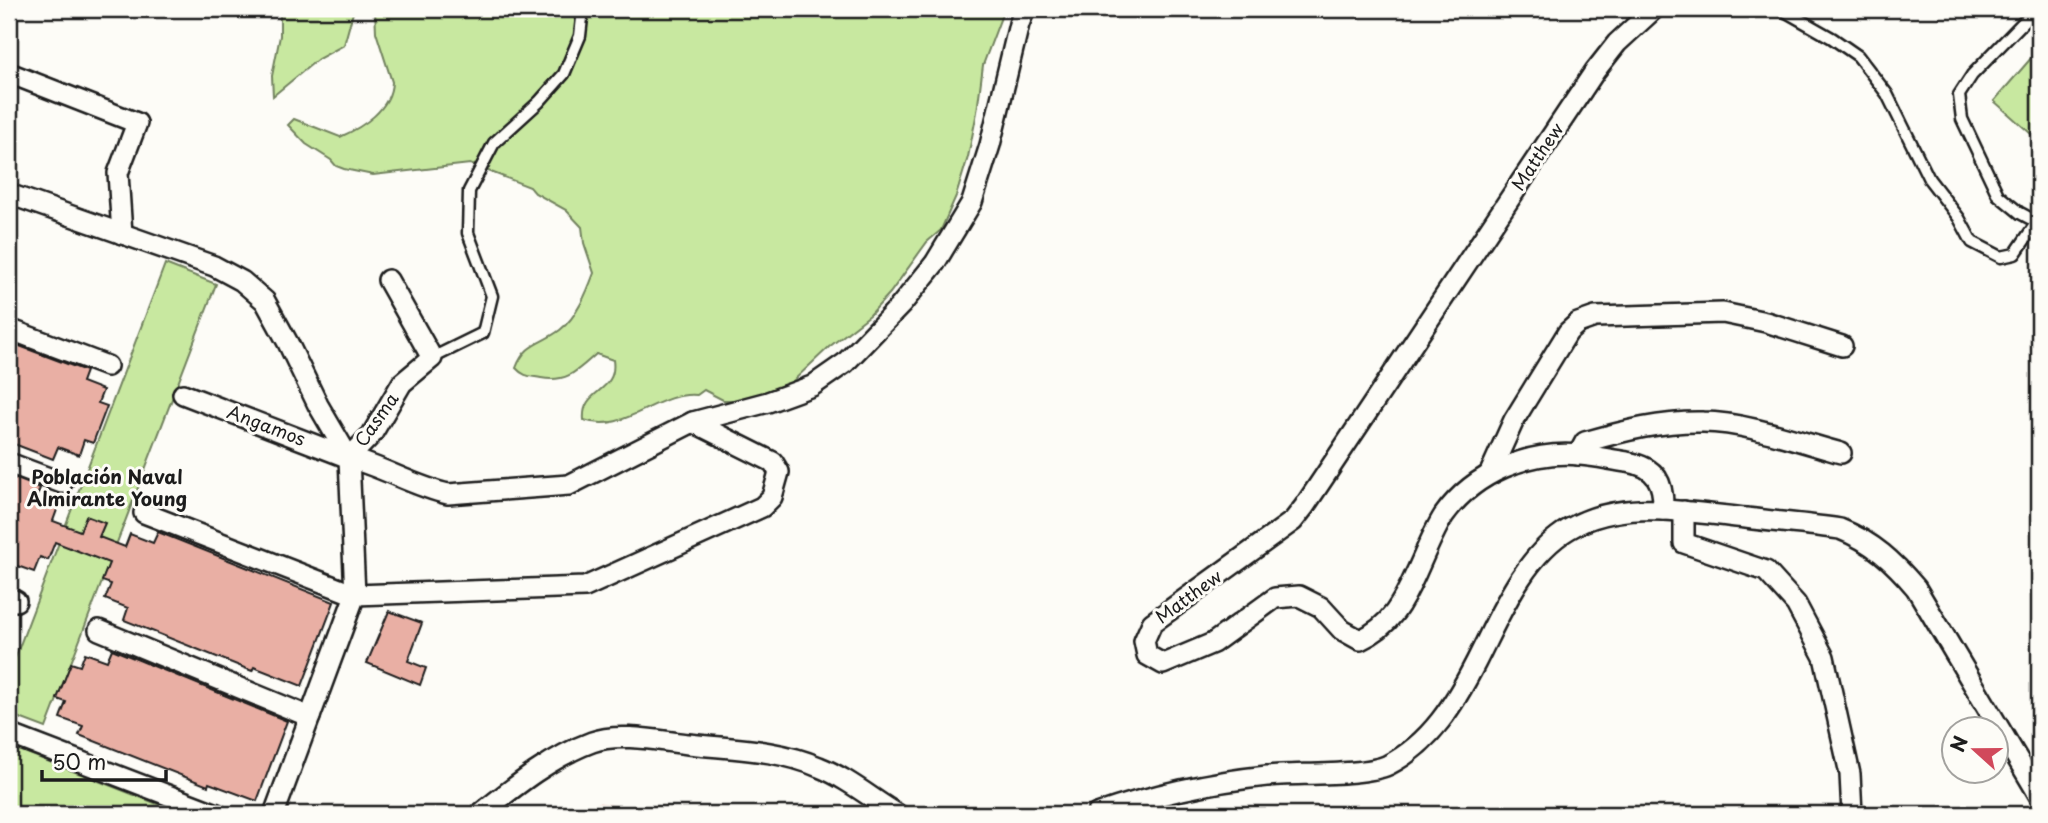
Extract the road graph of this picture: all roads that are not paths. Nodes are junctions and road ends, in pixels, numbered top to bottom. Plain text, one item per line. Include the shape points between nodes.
1 (583, 9) edge
2 (1025, 9) edge
3 (1654, 9) edge
4 (1782, 9) edge
5 (2036, 9) edge
6 (9, 73) edge
7 (9, 194) edge
8 (2038, 223) edge
9 (122, 234) junction
10 (388, 280) dead end
11 (9, 329) edge
12 (1842, 346) dead end
13 (432, 358) junction
14 (107, 366) dead end
15 (183, 394) dead end
16 (693, 422) junction
17 (1841, 453) dead end
18 (1578, 454) junction
19 (349, 458) junction
20 (9, 463) edge
21 (1490, 474) junction
22 (62, 483) dead end
23 (1663, 510) junction
24 (1684, 511) junction
25 (144, 513) dead end
26 (355, 596) junction
27 (99, 630) dead end
28 (310, 717) junction
29 (9, 733) edge
30 (2039, 795) edge
31 (217, 814) edge
32 (274, 814) edge
33 (480, 814) edge
34 (897, 814) edge
35 (1097, 814) edge
36 (1852, 814) edge

1 - 13 lane via 580,36 564,74 494,143 469,191 468,233 492,296 483,333
2 - 16 street, Angamos via 972,202 935,263 845,363 812,386
3 - 21 street, Matthew via 1595,71 1299,514 1152,623 1144,641 1147,655 1163,664 1213,643 1275,598 1298,596 1321,607 1342,630 1360,640 1376,633 1402,603 1445,515
4 - 8 lane via 1858,56 1886,94 1929,179 1972,242 2001,257 2015,254
5 - 8 lane via 1972,75 1959,95 1962,119 1997,195
6 - 9 street via 136,123 118,173
7 - 9 street
9 - 19 street via 214,266 265,301
10 - 13 street
11 - 14 street
12 - 21 street via 1723,313 1595,317 1578,323 1514,420
13 - 19 street, Casma via 402,383 372,434
15 - 19 street, Angamos
16 - 19 street, Angamos via 569,485 448,494
16 - 26 street via 773,461 779,472 777,484 762,507 585,587
17 - 18 street via 1703,421 1651,425 1606,436 1585,442
18 - 21 street, Matthew via 1524,460
18 - 23 street, Matthew via 1648,468 1660,481
19 - 26 street
20 - 22 street
23 - 24 street
23 - 35 street via 1616,512 1588,519 1551,544 1510,594 1452,706 1430,734 1386,766 1187,788
24 - 30 street via 1840,529 1878,549 1916,588
24 - 36 street via 1684,542 1766,571 1796,604 1824,657 1850,774
25 - 26 street
26 - 28 street
27 - 28 street
28 - 32 street
29 - 31 street
33 - 34 street via 570,751 595,740 623,738 798,759

